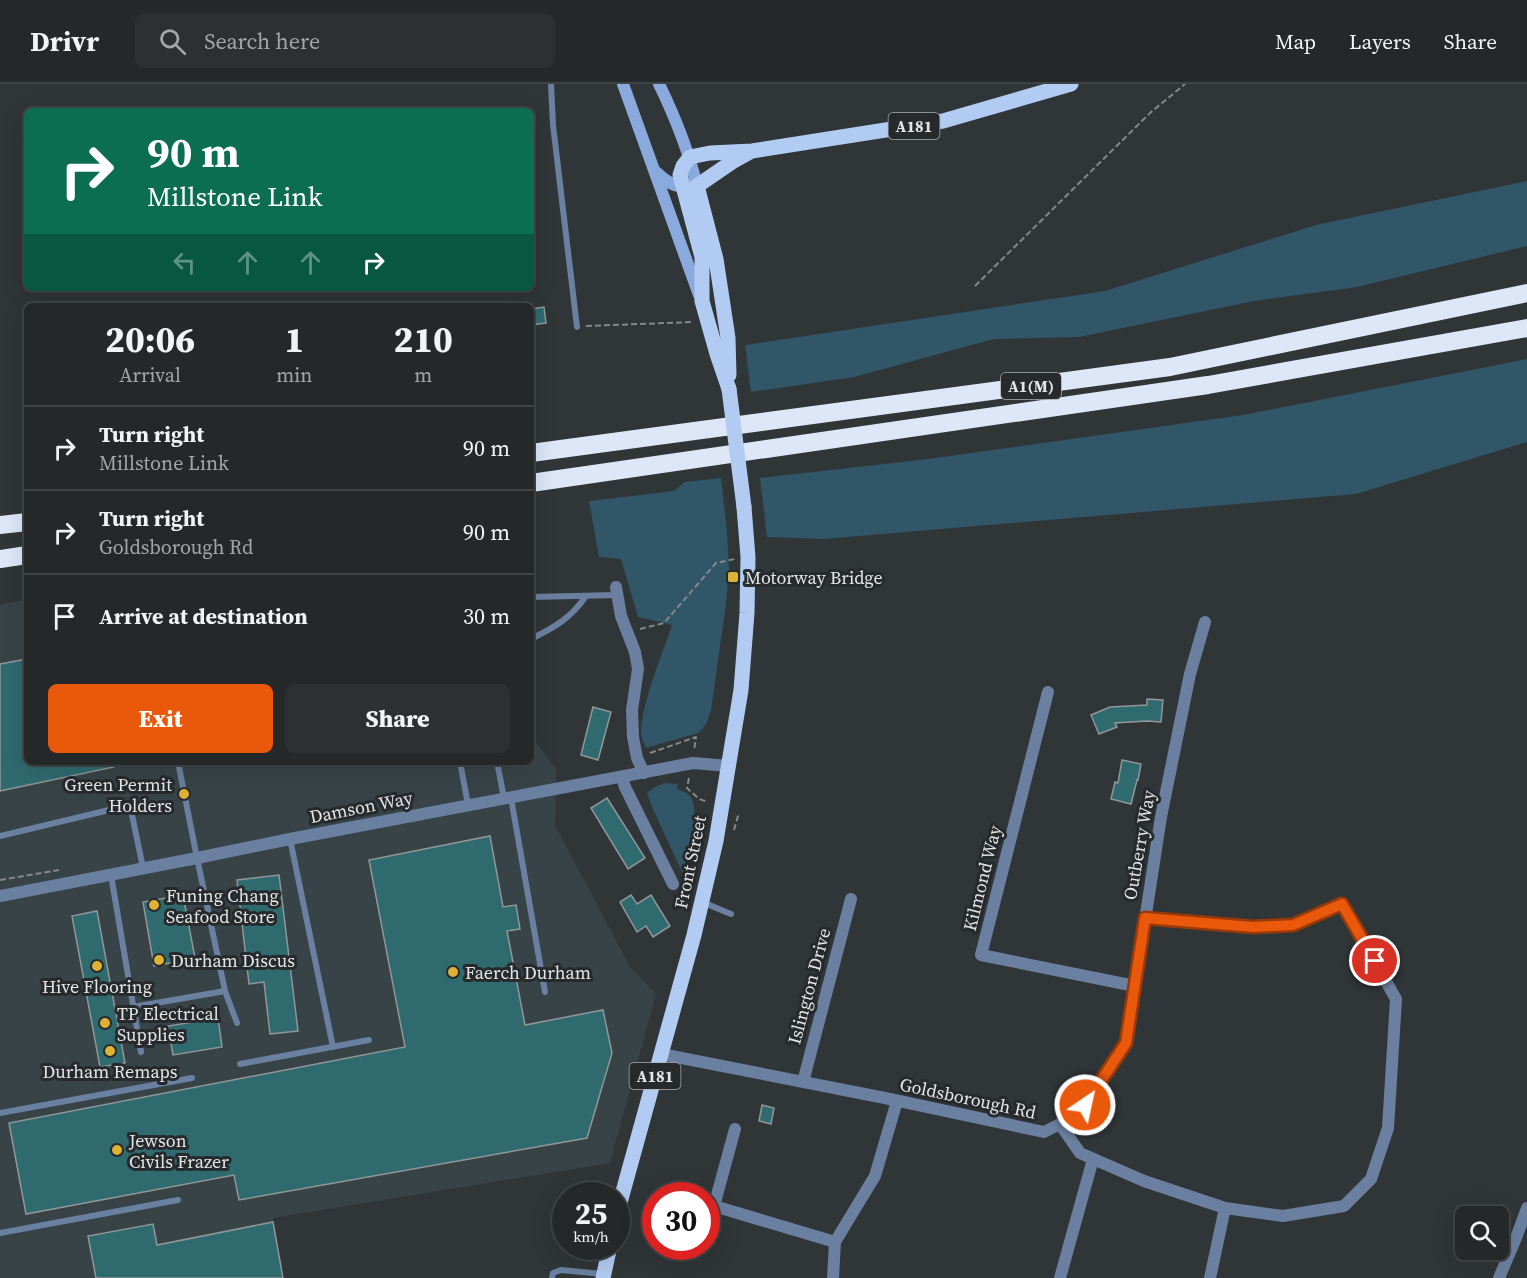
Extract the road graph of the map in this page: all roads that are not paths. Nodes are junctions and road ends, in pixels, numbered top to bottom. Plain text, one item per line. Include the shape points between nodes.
1 (551, 84) edge
2 (623, 84) edge
3 (659, 84) edge
4 (1071, 84) edge
5 (752, 151) junction
6 (690, 157) junction
7 (656, 172) junction
8 (690, 187) junction
9 (1527, 293) edge
10 (702, 301) junction
11 (577, 327) road end
12 (1527, 328) edge
13 (729, 389) junction
14 (534, 453) edge
15 (534, 483) edge
16 (24, 522) edge
17 (0, 525) edge
18 (24, 555) edge
19 (0, 559) edge
20 (617, 591) joint
21 (586, 596) junction
22 (534, 597) edge
23 (1204, 622) dead end
24 (534, 638) edge
25 (1048, 692) dead end
26 (179, 765) edge
27 (461, 765) edge
28 (498, 765) edge
29 (729, 766) junction
30 (644, 772) junction
31 (622, 777) junction
32 (507, 798) junction
33 (468, 805) junction
34 (0, 836) edge
35 (290, 839) junction
36 (196, 858) junction
37 (143, 869) junction
38 (111, 875) junction
39 (673, 884) dead end
40 (0, 896) edge
41 (851, 899) dead end
42 (702, 902) junction
43 (731, 914) dead end
44 (1145, 918) junction
45 (1135, 986) junction
46 (225, 991) junction
47 (545, 992) dead end
48 (133, 1007) junction
49 (237, 1023) dead end
50 (369, 1040) dead end
51 (333, 1047) junction
52 (141, 1052) dead end
53 (661, 1054) junction
54 (240, 1064) dead end
55 (192, 1077) dead end
56 (803, 1082) junction
57 (897, 1101) junction
58 (0, 1113) edge
59 (1060, 1124) junction
60 (735, 1129) dead end
61 (1093, 1159) junction
62 (718, 1182) edge
63 (630, 1189) edge
64 (178, 1200) dead end
65 (1225, 1208) junction
66 (1527, 1208) edge
67 (720, 1209) edge
68 (0, 1233) edge
69 (835, 1242) junction
70 (611, 1260) edge
71 (604, 1276) edge
72 (552, 1278) edge
73 (833, 1278) edge
74 (1060, 1278) edge
75 (1210, 1278) edge
76 (1499, 1278) edge

1 - 11 lane
2 - 7 main road
3 - 6 main road
4 - 5 main road, A181 via 943,122
5 - 6 main road, A181
5 - 8 main road, A181
6 - 8 main road, A181 via 680,175
7 - 8 main road via 670,184
7 - 10 main road
8 - 10 main road, A181 via 702,256
8 - 13 main road, A181 via 716,259 729,338
9 - 14 highway, A1(M) via 1170,367
10 - 13 main road, A181
12 - 15 highway, A1(M) via 1208,385
13 - 29 main road, Front Street / A181, bridge via 748,557 741,690
16 - 17 highway
18 - 19 highway
20 - 21 lane
20 - 30 street via 638,669 633,737
21 - 22 lane
21 - 24 lane via 576,611
23 - 44 street, Outberry Way via 1161,818
25 - 45 street, Kilmond Way via 981,955
26 - 36 lane
27 - 33 lane
28 - 32 lane
29 - 30 street, Damson Way via 693,763
29 - 42 main road, Front Street / A181
30 - 31 street, Damson Way
31 - 32 street, Damson Way
31 - 39 street
32 - 33 street, Damson Way
32 - 47 lane
33 - 35 street, Damson Way
34 - 37 lane via 130,805
35 - 36 street, Damson Way
35 - 51 lane
36 - 37 street, Damson Way
36 - 46 lane
37 - 38 street, Damson Way
38 - 40 street, Damson Way
38 - 48 lane
41 - 56 street, Islington Drive
42 - 43 lane
42 - 53 main road, Front Street / A181
44 - 45 street, Outberry Way
44 - 65 street, Goldsborough Rd via 1253,927 1293,925 1342,904 1396,999 1388,1128 1371,1179 1344,1206 1283,1216
45 - 59 street, Outberry Way via 1126,1043 1085,1105
46 - 48 lane
46 - 49 lane
48 - 52 lane
50 - 51 lane
51 - 54 lane
53 - 56 street, Goldsborough Rd
53 - 63 main road, Front Street / A181
55 - 58 lane
56 - 57 street, Goldsborough Rd
57 - 59 street, Goldsborough Rd via 1044,1132
57 - 69 street via 875,1176
59 - 61 street, Goldsborough Rd via 1080,1154
60 - 62 street
61 - 65 street, Goldsborough Rd
61 - 74 street
64 - 68 lane
65 - 75 street
66 - 76 street
67 - 69 street
69 - 73 street
70 - 71 main road
71 - 72 lane via 561,1270 553,1273

